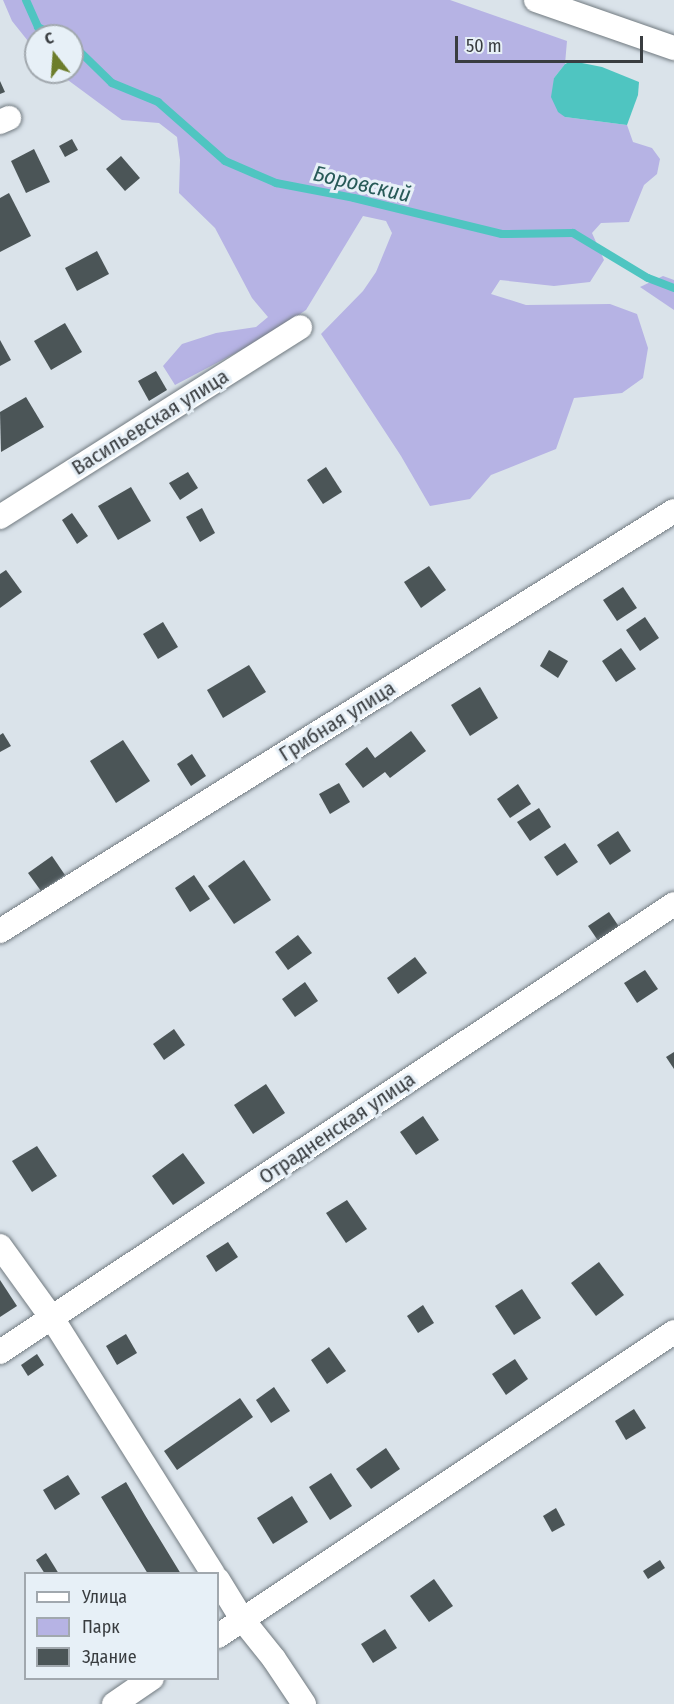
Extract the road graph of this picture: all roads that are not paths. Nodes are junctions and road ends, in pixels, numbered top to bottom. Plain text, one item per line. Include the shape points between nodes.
1 (548, 2) edge
2 (674, 48) edge
3 (300, 327) dead end
4 (674, 511) edge
5 (0, 517) edge
6 (674, 904) edge
7 (0, 931) edge
8 (0, 1246) edge
9 (52, 1318) junction
10 (674, 1332) edge
11 (0, 1352) edge
12 (212, 1572) edge
13 (219, 1582) edge
14 (242, 1619) junction
15 (219, 1635) edge
16 (149, 1680) edge
17 (114, 1704) edge
18 (304, 1704) edge

1 - 2 street
3 - 5 street, Васильевская улица
4 - 7 street, Грибная улица
6 - 9 street, Отрадненская улица
8 - 9 street
9 - 11 street, Отрадненская улица
9 - 12 street
10 - 14 street
13 - 14 street
14 - 15 street
14 - 18 street
16 - 17 street

